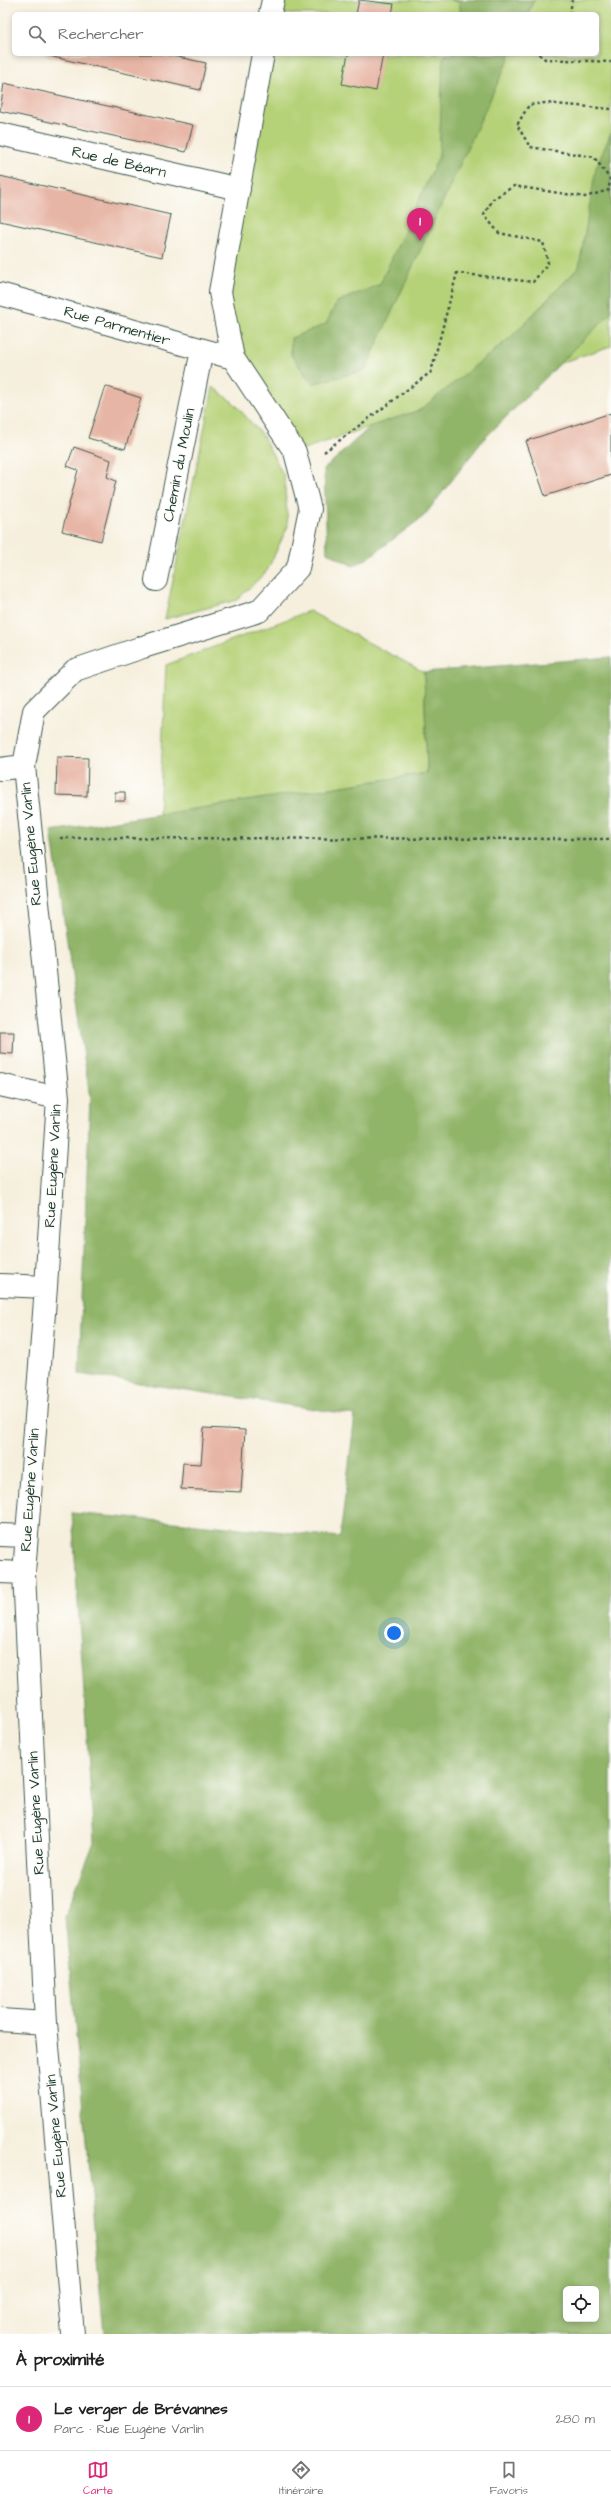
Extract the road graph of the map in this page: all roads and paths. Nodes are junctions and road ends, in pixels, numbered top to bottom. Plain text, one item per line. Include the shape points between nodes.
1 (273, 0) edge
2 (572, 0) edge
3 (270, 12) edge
4 (570, 12) edge
5 (263, 56) edge
6 (542, 56) edge
7 (611, 62) edge
8 (611, 109) edge
9 (0, 134) edge
10 (239, 189) junction
11 (0, 294) edge
12 (202, 350) junction
13 (233, 358) junction
14 (300, 470) junction
15 (156, 580) dead end
16 (24, 766) junction
17 (0, 769) edge
18 (30, 838) junction
19 (611, 839) edge
20 (0, 1085) edge
21 (58, 1098) junction
22 (0, 1285) edge
23 (46, 1288) junction
24 (0, 1535) edge
25 (26, 1536) junction
26 (0, 1572) edge
27 (24, 1573) junction
28 (0, 2020) edge
29 (46, 2023) junction
30 (73, 2334) edge

1 - 3 street
2 - 4 path
5 - 10 street, Rue Eugène Varlin
6 - 7 path via 545,59
8 - 14 path via 545,103 529,105 517,124 530,147 594,157 610,179 609,190 584,198 514,186 493,199 484,215 499,233 544,242 548,263 532,282 457,273 431,372
9 - 10 street, Rue de Béarn
10 - 13 street, Rue Eugène Varlin via 220,292
11 - 12 street, Rue Parmentier
12 - 13 street, Rue Parmentier
12 - 15 street, Chemin du Moulin
13 - 14 street, Rue Eugène Varlin via 295,452
14 - 16 street, Rue Eugène Varlin via 310,509 298,568 259,611 75,670 34,711
16 - 17 street
16 - 18 street, Rue Eugène Varlin
18 - 19 path
18 - 21 street, Rue Eugène Varlin
20 - 21 street
21 - 23 street, Rue Eugène Varlin
22 - 23 street
23 - 25 street, Rue Eugène Varlin
24 - 25 street
25 - 27 street, Rue Eugène Varlin
26 - 27 street
27 - 29 street, Rue Eugène Varlin
28 - 29 street
29 - 30 street, Rue Eugène Varlin

